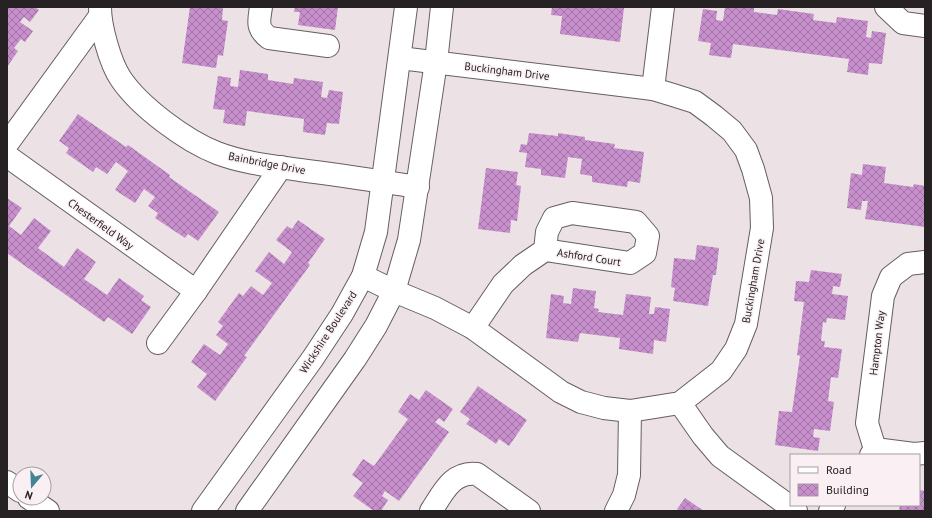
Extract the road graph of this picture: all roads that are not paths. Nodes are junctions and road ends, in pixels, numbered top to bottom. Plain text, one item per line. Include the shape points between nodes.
1 (261, 7) edge
2 (406, 7) edge
3 (442, 7) edge
4 (663, 7) edge
5 (886, 7) edge
6 (100, 11) edge
7 (925, 26) edge
8 (328, 46) dead end
9 (400, 58) junction
10 (436, 62) junction
11 (653, 89) junction
12 (7, 144) edge
13 (7, 156) edge
14 (281, 167) junction
15 (382, 182) junction
16 (418, 187) junction
17 (545, 250) dead end
18 (925, 262) edge
19 (363, 276) junction
20 (394, 291) junction
21 (196, 292) junction
22 (474, 328) junction
23 (158, 343) dead end
24 (680, 403) junction
25 (630, 411) junction
26 (873, 452) edge
27 (925, 453) edge
28 (203, 511) edge
29 (248, 511) edge
30 (431, 511) edge
31 (529, 511) edge
32 (616, 511) edge
33 (796, 511) edge

1 - 8 street via 259,24 262,32 269,38
2 - 9 street, Wickshire Boulevard
3 - 10 street
4 - 11 street
5 - 7 street via 903,23
6 - 12 street
6 - 14 street, Bainbridge Drive via 111,59 121,79 139,100 189,139 217,153 247,162
9 - 10 street, Buckingham Drive
9 - 15 street, Wickshire Boulevard
10 - 11 street, Buckingham Drive
10 - 16 street
11 - 24 street, Buckingham Drive via 695,102 732,131 746,150 761,198 762,228 746,324 736,349 721,371
13 - 21 street, Chesterfield Way
14 - 15 street, Bainbridge Drive
14 - 21 street
15 - 16 street, Bainbridge Drive
15 - 19 street, Wickshire Boulevard via 376,232
16 - 20 street via 409,240
17 - 22 street, Ashford Court via 523,265 503,284
18 - 26 street, Hampton Way via 908,264 890,277 883,296 867,423
19 - 20 street, Buckingham Drive
19 - 28 street, Wickshire Boulevard via 313,358
20 - 22 street, Buckingham Drive
20 - 29 street via 355,359
21 - 23 street
22 - 25 street, Buckingham Drive via 561,392 580,402
24 - 25 street, Buckingham Drive
24 - 33 street via 720,456
25 - 32 street via 629,474
26 - 27 street, Hampton Way
30 - 31 street via 451,482 469,473 477,474

